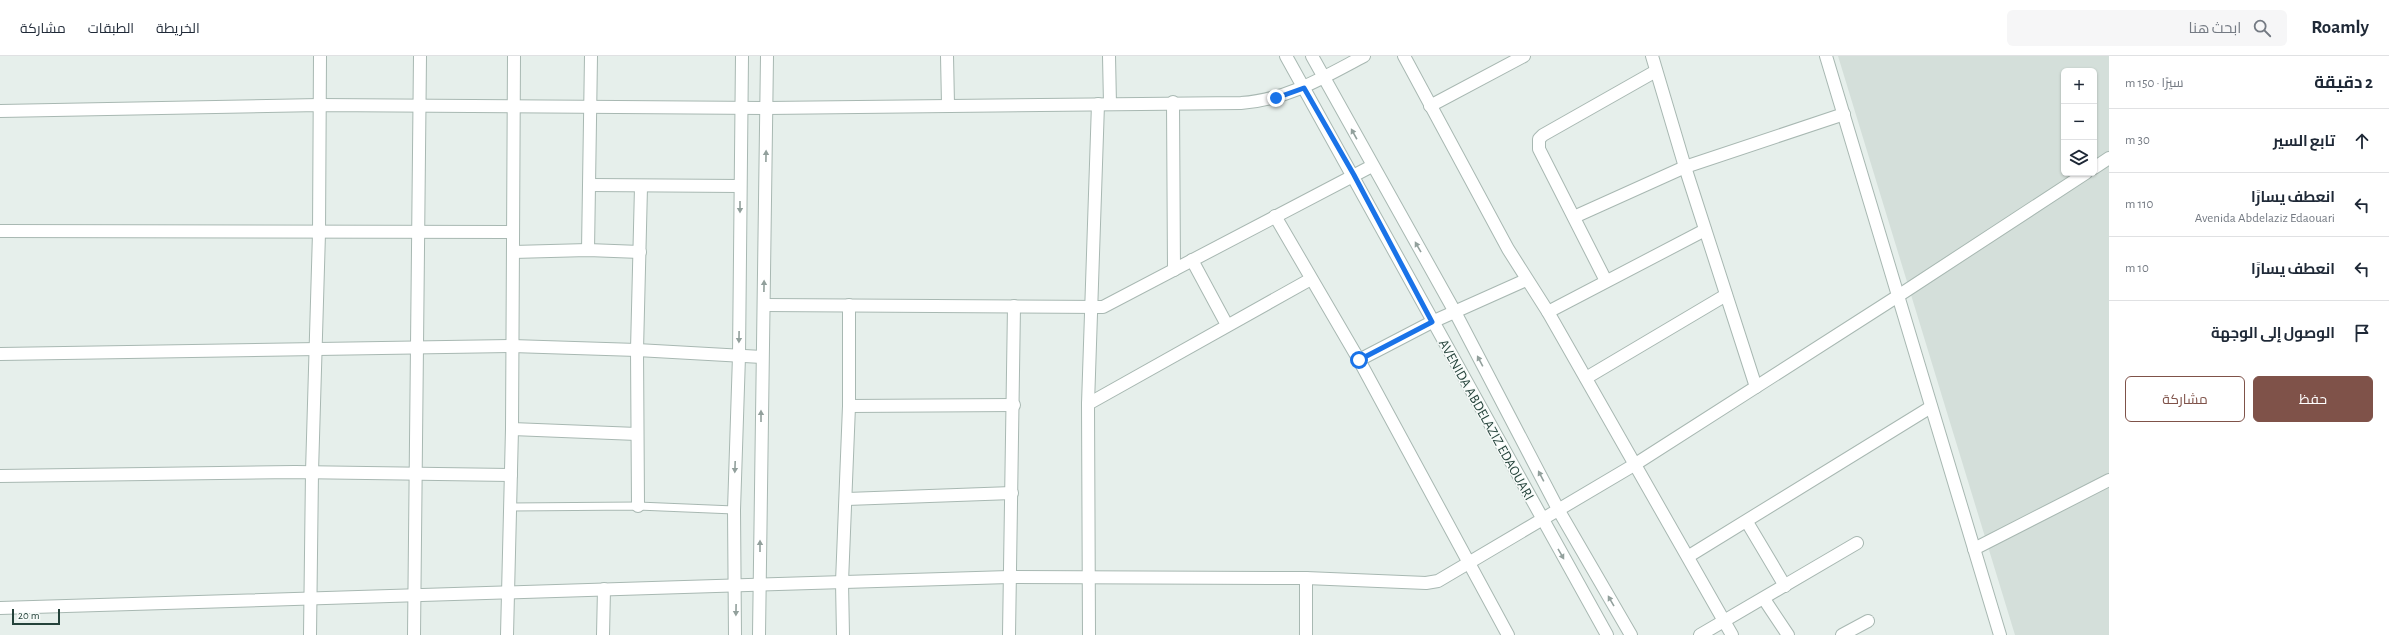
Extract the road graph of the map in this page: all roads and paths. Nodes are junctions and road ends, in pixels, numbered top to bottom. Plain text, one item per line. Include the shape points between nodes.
1 (320, 56) edge
2 (420, 56) edge
3 (514, 56) edge
4 (590, 56) edge
5 (742, 56) edge
6 (767, 56) edge
7 (947, 56) edge
8 (1109, 56) edge
9 (1286, 56) edge
10 (1312, 56) edge
11 (1364, 56) edge
12 (1404, 56) edge
13 (1524, 56) edge
14 (1652, 56) edge
15 (1826, 56) edge
16 (1656, 71) junction
17 (1324, 78) junction
18 (1304, 88) junction
19 (1173, 102) junction
20 (948, 104) junction
21 (1104, 104) junction
22 (319, 105) junction
23 (515, 106) junction
24 (743, 106) junction
25 (1430, 106) junction
26 (419, 107) junction
27 (590, 107) junction
28 (767, 108) junction
29 (0, 111) edge
30 (1844, 114) junction
31 (2109, 158) edge
32 (1372, 166) junction
33 (2097, 166) edge
34 (1685, 168) junction
35 (1354, 175) junction
36 (2081, 176) edge
37 (590, 185) junction
38 (740, 186) junction
39 (641, 187) junction
40 (1275, 216) junction
41 (1574, 216) junction
42 (1705, 230) junction
43 (0, 231) edge
44 (513, 232) junction
45 (320, 233) junction
46 (418, 233) junction
47 (588, 250) junction
48 (513, 252) junction
49 (640, 252) junction
50 (1192, 260) junction
51 (1174, 270) junction
52 (1311, 279) junction
53 (1526, 280) junction
54 (1606, 281) junction
55 (1726, 295) junction
56 (1898, 296) junction
57 (764, 305) junction
58 (849, 305) junction
59 (1014, 306) junction
60 (1090, 308) junction
61 (1455, 312) junction
62 (1548, 312) junction
63 (1432, 322) junction
64 (1227, 325) junction
65 (512, 346) junction
66 (417, 347) junction
67 (316, 349) junction
68 (637, 350) junction
69 (0, 354) edge
70 (739, 356) junction
71 (762, 357) junction
72 (1359, 360) junction
73 (1586, 378) junction
74 (1756, 387) junction
75 (1088, 404) junction
76 (1014, 405) junction
77 (849, 406) junction
78 (1931, 407) junction
79 (512, 429) junction
80 (637, 434) junction
81 (1634, 465) junction
82 (312, 472) junction
83 (416, 473) junction
84 (511, 475) junction
85 (0, 476) edge
86 (2109, 480) edge
87 (1012, 493) junction
88 (847, 499) junction
89 (638, 506) junction
90 (511, 507) junction
91 (734, 510) junction
92 (1559, 511) junction
93 (1542, 520) junction
94 (1747, 522) junction
95 (1857, 542) dead end
96 (1974, 549) junction
97 (1689, 556) junction
98 (1470, 563) junction
99 (1009, 577) junction
100 (1090, 577) junction
101 (1306, 578) junction
102 (842, 582) junction
103 (736, 585) junction
104 (760, 585) junction
105 (1785, 586) junction
106 (604, 589) junction
107 (509, 591) junction
108 (414, 595) junction
109 (310, 598) junction
110 (1764, 599) junction
111 (0, 608) edge
112 (1725, 621) junction
113 (1868, 621) dead end
114 (310, 635) edge
115 (414, 635) edge
116 (507, 635) edge
117 (604, 635) edge
118 (735, 635) edge
119 (759, 635) edge
120 (843, 635) edge
121 (1009, 635) edge
122 (1089, 635) edge
123 (1306, 635) edge
124 (1508, 635) edge
125 (1607, 635) edge
126 (1631, 635) edge
127 (1700, 635) edge
128 (1732, 635) edge
129 (1788, 635) edge
130 (1842, 635) edge
131 (2000, 635) edge

1 - 22 street
2 - 26 street
3 - 23 street
4 - 27 street
5 - 24 street
6 - 28 street
7 - 20 street
8 - 21 street
9 - 18 street, AVENIDA ABDELAZIZ EDAOUARI
10 - 17 street, AVENIDA ABDELAZIZ EDAOUARI
11 - 17 street
12 - 25 street
13 - 25 street
14 - 16 street
15 - 30 street
16 - 34 street
16 - 41 street via 1539,139 1539,149
17 - 18 street
32 -> 17 street, AVENIDA ABDELAZIZ EDAOUARI
18 - 19 street via 1258,102
18 - 35 street, AVENIDA ABDELAZIZ EDAOUARI
19 - 21 street
19 - 51 street
20 - 21 street
20 - 28 street
21 - 60 street
22 - 26 street
22 - 29 street
22 - 45 street
23 - 26 street
23 - 27 street
23 - 44 street
24 - 27 street
24 - 28 street
24 - 38 street
25 - 53 street
26 - 46 street
27 - 37 street
57 -> 28 street
30 - 34 street
30 - 56 street
31 - 33 street
32 - 35 street
61 -> 32 street, AVENIDA ABDELAZIZ EDAOUARI
34 - 41 street
34 - 42 street
35 - 40 street
35 - 63 street, AVENIDA ABDELAZIZ EDAOUARI
36 - 56 street
37 - 39 street
37 - 47 street
38 - 39 street
38 -> 70 street
39 - 49 street
40 - 50 street
40 - 52 street
41 - 54 street
42 - 54 street
42 - 55 street
43 - 45 street
44 - 46 street
44 - 48 street
45 - 46 street
45 - 67 street
46 - 66 street
47 - 48 street
47 - 49 street
48 - 65 street
49 - 68 street
50 - 51 street
50 - 64 street
51 - 60 street via 1108,305
52 - 64 street
52 - 72 street
53 - 61 street
53 - 62 street
54 - 62 street
55 - 73 street
55 - 74 street
56 - 74 street
56 - 78 street
57 - 58 street
57 - 71 street
58 - 59 street
58 - 77 street
59 - 60 street
59 - 76 street
60 - 75 street
61 - 63 street
92 -> 61 street, AVENIDA ABDELAZIZ EDAOUARI
62 - 73 street
63 - 72 street
63 - 93 street, AVENIDA ABDELAZIZ EDAOUARI
64 - 75 street
65 - 66 street
65 - 68 street
65 - 79 street
66 - 67 street
66 - 83 street
67 - 69 street
67 - 82 street
68 - 70 street
68 - 80 street
70 - 71 street
70 -> 91 street
104 -> 71 street
72 - 98 street
73 - 81 street
74 - 81 street
75 - 100 street
76 - 77 street
76 - 87 street
77 - 88 street
78 - 94 street
78 - 96 street
79 - 80 street
79 - 84 street
80 - 89 street
81 - 92 street
81 - 97 street
82 - 83 street
82 - 85 street
82 - 109 street
83 - 84 street
83 - 108 street
84 - 90 street
86 - 96 street
87 - 88 street
87 - 99 street
88 - 102 street
89 - 90 lane
89 - 91 lane
90 - 107 street
91 - 103 street
92 - 93 street
126 -> 92 street, AVENIDA ABDELAZIZ EDAOUARI
93 - 98 street
93 -> 125 street, AVENIDA ABDELAZIZ EDAOUARI
94 - 97 street
94 - 105 street
95 - 105 street
96 - 131 street
97 - 112 street
98 - 101 street via 1447,576 1426,583
98 - 124 street
99 - 100 street
99 - 102 street
99 - 121 street
100 - 101 street
100 - 122 street
101 - 123 street
102 - 104 street
102 - 120 street
103 - 104 street
103 - 106 street
103 -> 118 street
104 - 119 street
105 - 110 street
106 - 107 street
106 - 117 street
107 - 108 street
107 - 116 street
108 - 109 street
108 - 115 street
109 - 111 street
109 - 114 street
110 - 112 street
110 - 129 street
112 - 127 street
112 - 128 street
113 - 130 street

